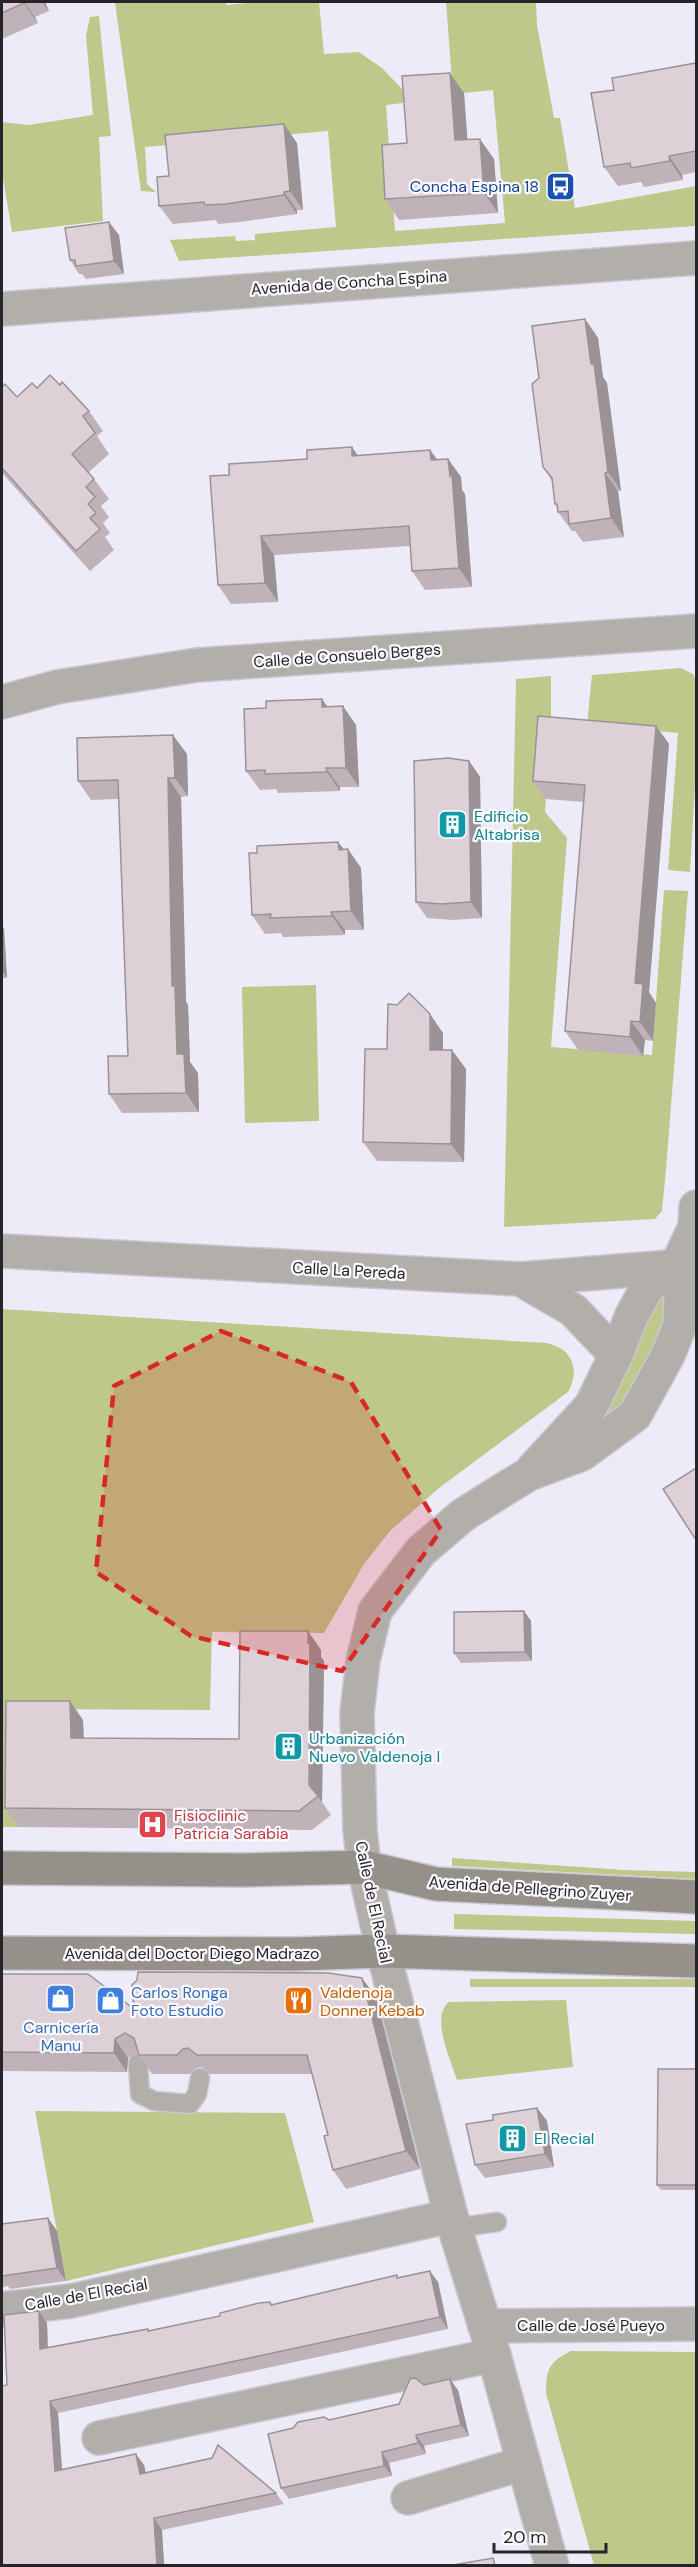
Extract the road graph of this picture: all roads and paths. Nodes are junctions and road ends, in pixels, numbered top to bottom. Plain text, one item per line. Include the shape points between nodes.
1 (696, 258) edge
2 (2, 309) edge
3 (696, 631) edge
4 (2, 702) edge
5 (696, 1207) edge
6 (2, 1251) edge
7 (687, 1265) edge
8 (520, 1279) junction
9 (688, 1315) edge
10 (616, 1355) junction
11 (529, 1474) junction
12 (2, 1868) edge
13 (364, 1868) junction
14 (696, 1897) edge
15 (383, 1950) junction
16 (2, 1953) edge
17 (696, 1961) edge
18 (138, 2063) edge
19 (200, 2078) edge
20 (453, 2222) junction
21 (497, 2222) dead end
22 (2, 2309) edge
23 (696, 2324) edge
24 (490, 2340) junction
25 (99, 2438) dead end
26 (524, 2463) junction
27 (408, 2498) dead end
28 (552, 2565) edge

1 - 2 street, Avenida de Concha Espina
3 - 4 street, Calle de Consuelo Berges via 197,665 57,687
5 - 7 street
6 - 8 street, Calle La Pereda
7 - 8 street, Calle La Pereda
7 - 9 street, Calle de El Recial via 681,1294
7 - 10 street, Calle de El Recial via 647,1288
8 - 10 street via 573,1310
9 - 11 street, Calle de El Recial via 635,1415 582,1454
10 - 11 street, Calle de El Recial via 591,1406
11 - 13 street, Calle de El Recial via 464,1515 421,1551 375,1611 363,1661 357,1713
12 - 13 main road
13 - 14 main road, Avenida de Pellegrino Zuyer via 436,1884
13 - 15 street, Calle de El Recial
15 - 16 main road, Avenida del Doctor Diego Madrazo via 140,1964
15 - 17 main road
15 - 20 street, Calle de El Recial
18 - 19 lane via 140,2094 154,2101 190,2104
20 - 21 lane
20 - 22 street, Calle de El Recial via 71,2301
20 - 24 street, Calle de El Recial
23 - 24 street, Calle de José Pueyo
24 - 25 street
24 - 26 street, Calle de El Recial
26 - 27 street
26 - 28 street, Calle de El Recial

